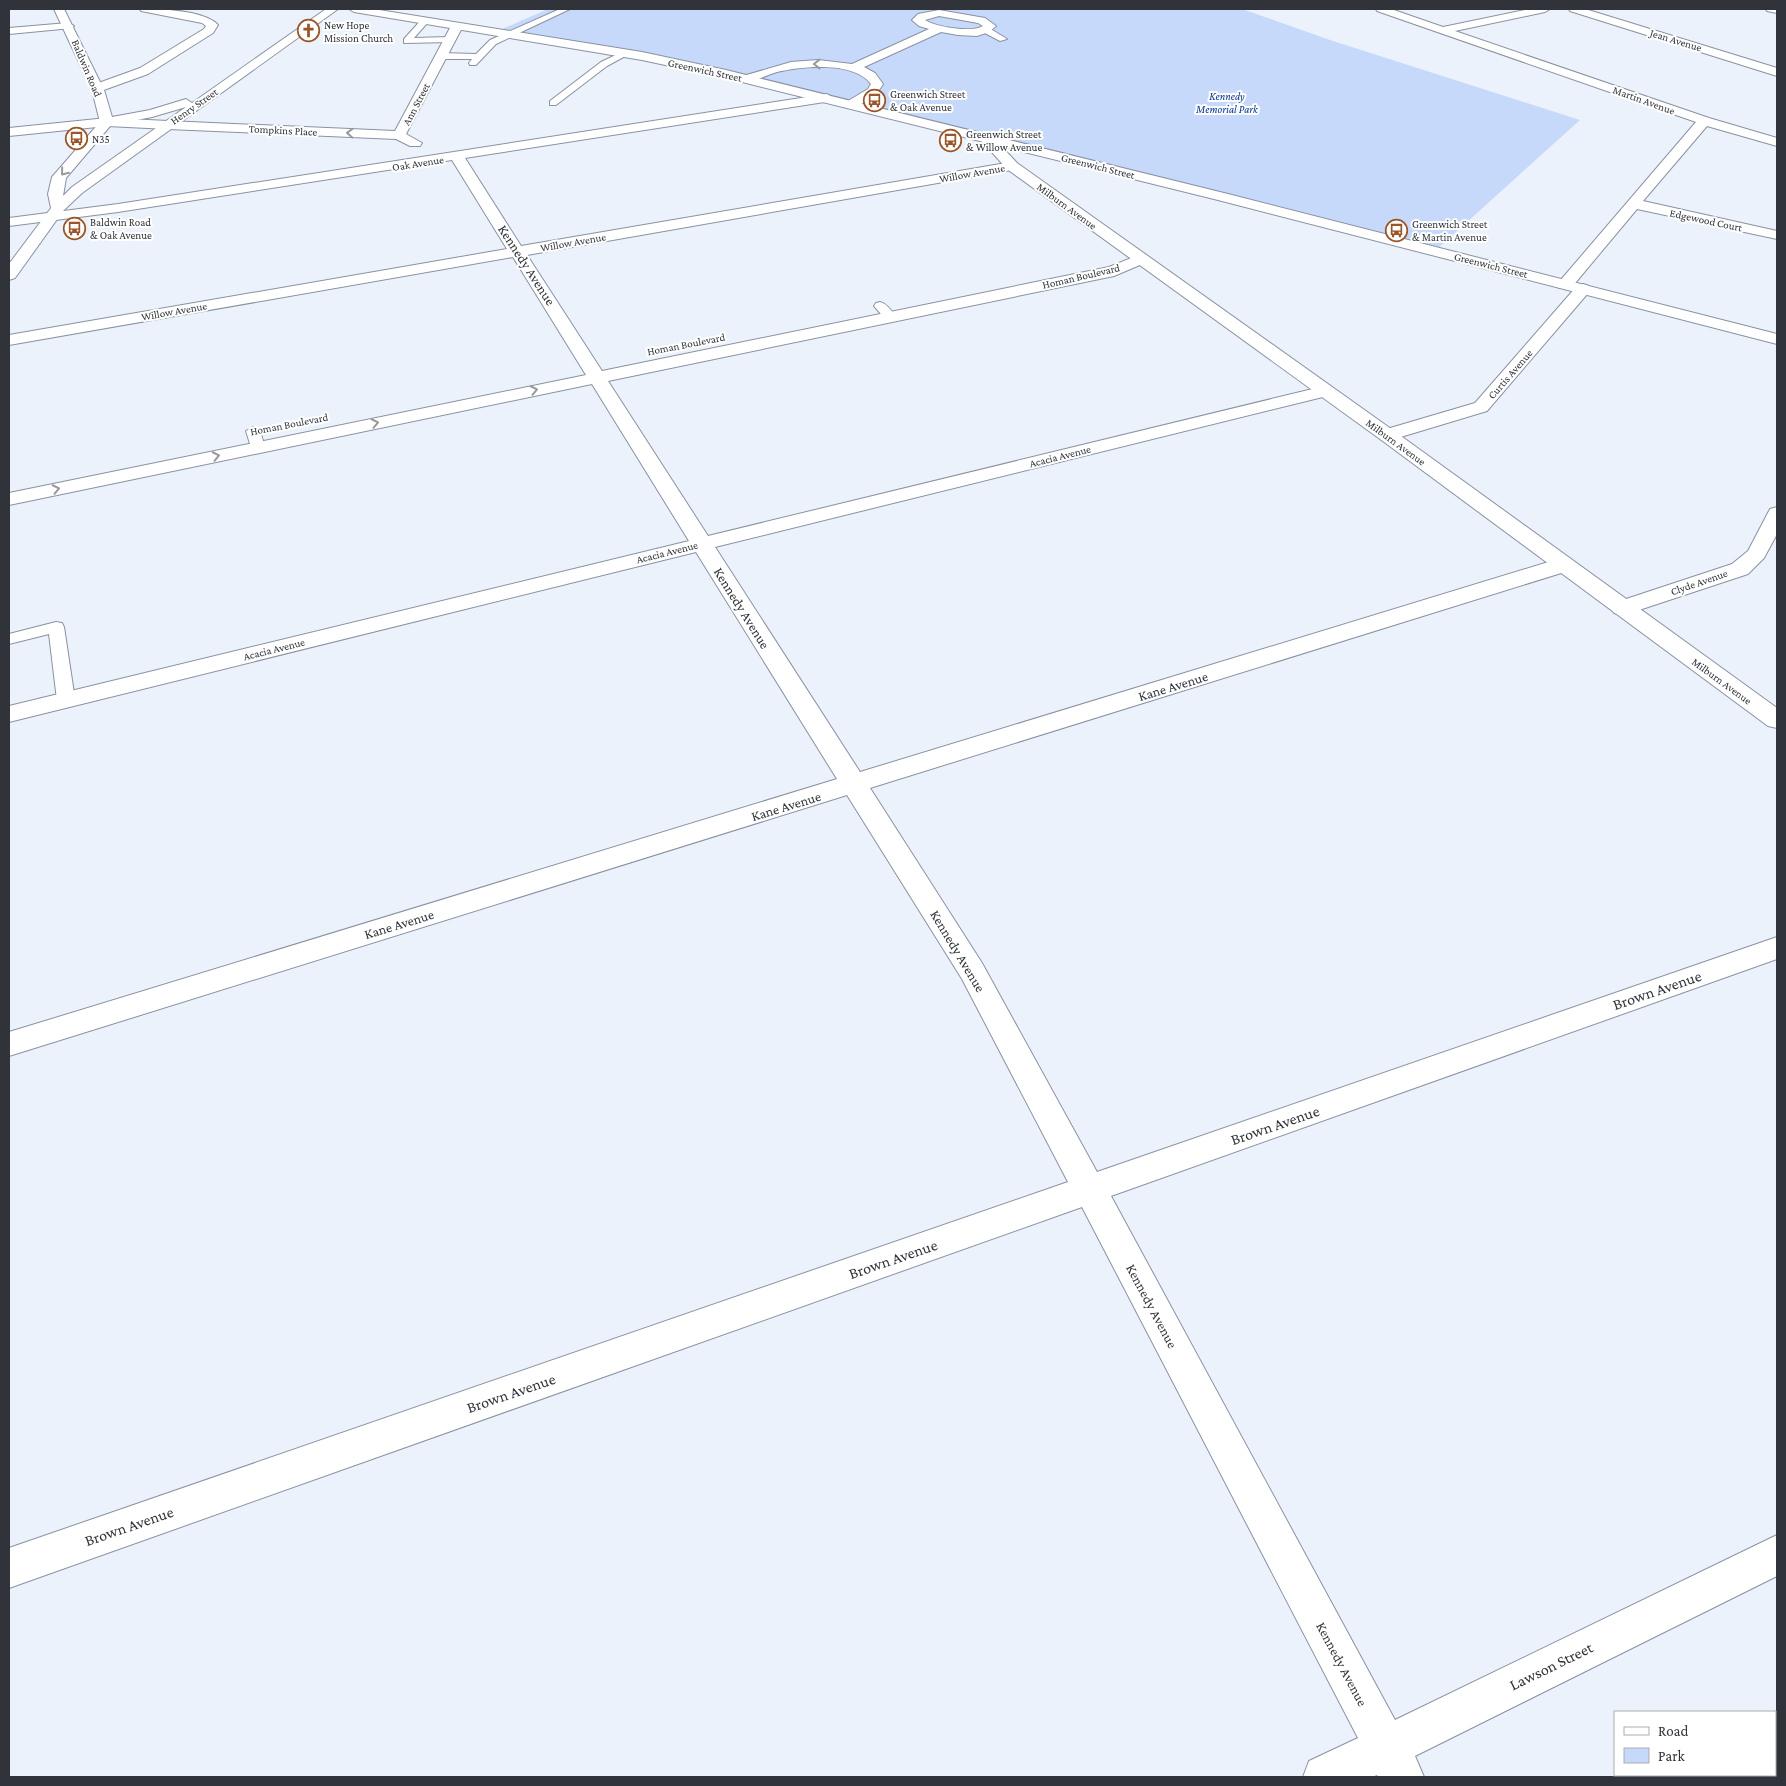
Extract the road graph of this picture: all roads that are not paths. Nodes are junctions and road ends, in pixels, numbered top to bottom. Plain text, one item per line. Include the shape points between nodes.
1 (59, 9) edge
2 (144, 9) edge
3 (333, 9) edge
4 (354, 9) edge
5 (566, 9) edge
6 (1381, 9) edge
7 (1545, 9) edge
8 (1574, 9) edge
9 (1771, 9) edge
10 (1777, 10) edge
11 (425, 21) junction
12 (68, 26) junction
13 (457, 26) junction
14 (940, 28) junction
15 (986, 30) junction
16 (1444, 30) junction
17 (9, 31) edge
18 (507, 35) junction
19 (1003, 39) dead end
20 (449, 40) junction
21 (625, 54) junction
22 (441, 56) junction
23 (852, 68) junction
24 (1777, 72) edge
25 (747, 79) junction
26 (97, 88) junction
27 (215, 91) junction
28 (827, 98) junction
29 (553, 103) dead end
30 (849, 104) junction
31 (1704, 121) junction
32 (107, 122) junction
33 (168, 124) junction
34 (9, 132) edge
35 (399, 135) junction
36 (987, 139) junction
37 (1777, 142) edge
38 (452, 158) junction
39 (1012, 166) junction
40 (1636, 204) junction
41 (54, 212) junction
42 (9, 222) edge
43 (1777, 235) edge
44 (518, 251) junction
45 (1141, 260) junction
46 (9, 275) edge
47 (1565, 285) junction
48 (1583, 289) junction
49 (1777, 339) edge
50 (9, 340) edge
51 (593, 370) junction
52 (1325, 391) junction
53 (359, 410) dead end
54 (272, 427) dead end
55 (234, 435) dead end
56 (1387, 435) junction
57 (256, 439) junction
58 (9, 499) edge
59 (1777, 513) edge
60 (701, 543) junction
61 (1563, 565) junction
62 (1622, 608) junction
63 (9, 639) edge
64 (66, 700) junction
65 (9, 714) edge
66 (1777, 720) edge
67 (853, 785) junction
68 (1777, 948) edge
69 (9, 1044) edge
70 (1090, 1190) junction
71 (1777, 1555) edge
72 (9, 1568) edge
73 (1395, 1762) edge
74 (1325, 1777) edge

1 - 12 street, Baldwin Road
2 - 26 street via 206,20 212,25 209,31 144,72
3 - 27 street, Henry Street
4 - 11 street, Greenwich Street
5 - 18 lane
6 - 16 street, Martin Avenue
7 - 16 street
8 - 24 street, Jean Avenue
9 - 10 street
11 - 13 street, Greenwich Street
11 - 20 lane via 407,41
12 - 17 street
12 - 26 street, Baldwin Road
13 - 18 street, Greenwich Street
13 - 20 street, Ann Street
14 - 15 street via 968,32
14 - 15 street via 923,24 919,18 952,14 986,22 990,26
14 - 23 street
15 - 19 lane
16 - 31 street, Martin Avenue
18 - 21 street, Greenwich Street
18 - 22 lane via 493,42 477,60
20 - 22 street, Ann Street
21 - 25 street, Greenwich Street
21 - 29 lane via 604,64
22 - 35 street, Ann Street
23 -> 25 street via 799,65
23 - 30 street via 874,78 876,84 872,91
25 - 28 street, Greenwich Street
26 - 32 street, Baldwin Road
27 - 32 street via 152,114
27 - 33 street, Henry Street
28 - 30 street, Greenwich Street
28 - 38 street, Oak Avenue
30 - 36 street, Greenwich Street
31 - 37 street
31 - 40 street
32 - 33 street, Tompkins Place
32 - 34 street
32 -> 41 street via 59,177
35 -> 33 street, Tompkins Place
33 - 41 street, Henry Street via 99,173
35 - 38 street, Ann Street
36 - 39 street, Willow Avenue
36 - 47 street, Greenwich Street
38 - 41 street, Oak Avenue via 118,208
38 - 44 street, Kennedy Avenue
39 - 44 street, Willow Avenue
39 - 45 street, Milburn Avenue
40 - 43 street, Edgewood Court
40 - 47 street
41 - 42 street, Oak Avenue
41 - 46 street
44 - 50 street, Willow Avenue
44 - 51 street, Kennedy Avenue
45 - 51 street, Homan Boulevard via 1114,271 885,311
45 - 52 street, Milburn Avenue
47 - 48 street, Greenwich Street
48 - 49 street, Greenwich Street
48 - 56 street, Curtis Avenue via 1481,407
51 - 53 street, Homan Boulevard
57 -> 51 street, Homan Boulevard
51 - 60 street, Kennedy Avenue
52 - 56 street, Milburn Avenue
52 - 60 street, Acacia Avenue
54 - 57 street, Homan Boulevard
55 - 57 street, Homan Boulevard
56 - 61 street, Milburn Avenue
58 -> 57 street, Homan Boulevard
59 - 62 street, Clyde Avenue via 1757,554 1740,569
60 - 64 street, Acacia Avenue
60 - 67 street, Kennedy Avenue
61 - 62 street, Milburn Avenue
61 - 67 street, Kane Avenue
62 - 66 street, Milburn Avenue
63 - 64 lane via 56,627
64 - 65 street, Acacia Avenue
67 - 69 street, Kane Avenue
67 - 70 street, Kennedy Avenue via 972,971
68 - 70 street, Brown Avenue
70 - 72 street, Brown Avenue
70 - 73 street, Kennedy Avenue
71 - 73 street, Lawson Street
73 - 74 street, Lawson Street

